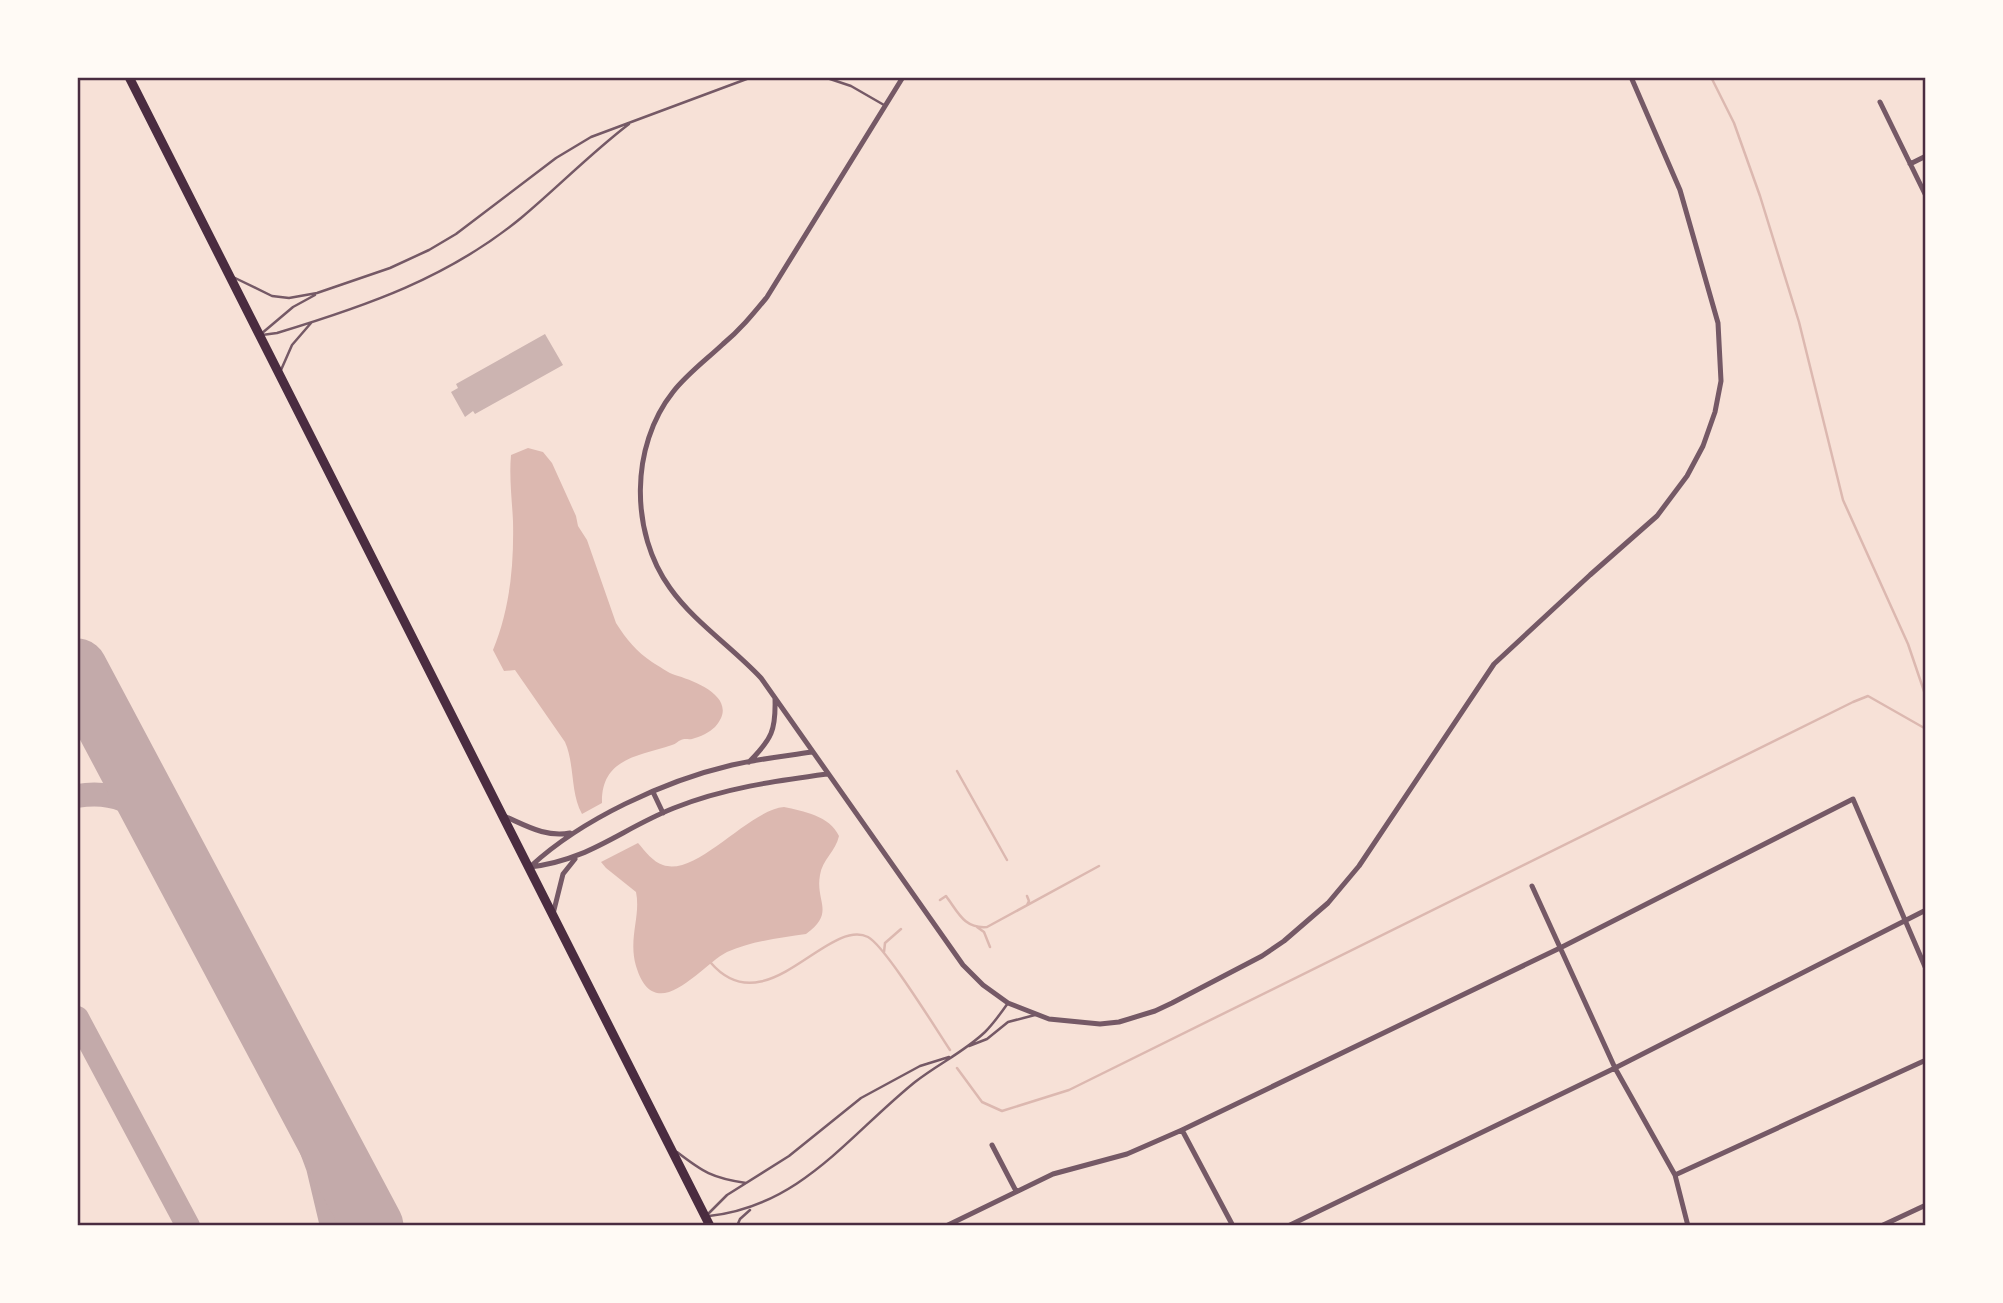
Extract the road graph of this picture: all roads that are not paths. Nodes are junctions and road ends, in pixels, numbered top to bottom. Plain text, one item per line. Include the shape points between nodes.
1 (129, 77) edge
2 (752, 77) edge
3 (824, 77) edge
4 (903, 77) edge
5 (1631, 77) edge
6 (1880, 102) dead end
7 (884, 105) junction
8 (632, 121) junction
9 (1926, 156) edge
10 (1910, 164) junction
11 (1926, 196) edge
12 (230, 275) junction
13 (317, 293) junction
14 (312, 322) junction
15 (260, 335) junction
16 (279, 373) junction
17 (775, 698) junction
18 (812, 752) junction
19 (749, 762) junction
20 (827, 774) junction
21 (653, 792) junction
22 (663, 813) junction
23 (504, 816) junction
24 (573, 833) junction
25 (576, 858) junction
26 (530, 867) junction
27 (1532, 886) dead end
28 (1926, 910) edge
29 (553, 914) junction
30 (1905, 920) junction
31 (1560, 948) junction
32 (1926, 969) edge
33 (1008, 1003) junction
34 (1035, 1015) junction
35 (966, 1047) junction
36 (953, 1056) junction
37 (1926, 1060) edge
38 (1615, 1068) junction
39 (1182, 1130) junction
40 (992, 1145) dead end
41 (671, 1148) junction
42 (1675, 1175) junction
43 (746, 1183) junction
44 (1016, 1191) junction
45 (1926, 1205) edge
46 (753, 1207) junction
47 (705, 1217) junction
48 (710, 1226) edge
49 (737, 1226) edge
50 (946, 1226) edge
51 (1233, 1226) edge
52 (1289, 1226) edge
53 (1688, 1226) edge
54 (1881, 1226) edge

1 - 12 main road
2 - 8 lane
3 - 7 lane
4 - 7 street
5 - 34 street via 1680,190 1718,323 1719,396 1703,446 1687,476 1657,516 1494,664 1359,866 1296,932 1262,956 1135,1018 1100,1024
6 - 10 street
7 - 17 street via 767,297 664,404 643,466 642,521 662,576
8 - 13 lane via 591,137 556,158 429,250
8 - 14 lane via 520,219 467,256 393,295
9 - 10 street
10 - 11 street
12 - 13 lane via 278,298
12 - 15 main road
13 - 15 lane
14 - 15 lane
14 - 16 lane via 292,345
15 - 16 main road
16 - 23 main road
17 - 18 street
17 - 19 street via 772,735
18 - 19 street
18 - 20 street
19 - 21 street
20 - 22 street via 722,792
20 - 33 street via 963,965
21 - 22 street
21 - 24 street
22 - 25 street
23 - 24 street via 545,833
23 - 26 main road
24 - 26 street
25 - 26 street
25 - 29 street via 563,874
26 - 29 main road
27 - 31 street
28 - 30 street
29 - 41 main road
30 - 31 street via 1853,799
30 - 32 street
30 - 38 street
31 - 38 street
31 - 39 street
33 - 34 street
33 - 35 lane
34 - 35 lane via 1008,1022 987,1039
35 - 36 lane
36 - 43 lane via 920,1066 880,1087
36 - 46 lane via 916,1081 830,1161
37 - 42 street
38 - 42 street
38 - 52 street
39 - 44 street via 1127,1154 1053,1174
39 - 51 street
40 - 44 street
41 - 43 lane via 713,1177
41 - 47 main road
42 - 53 street
43 - 47 lane
44 - 50 street
45 - 54 street
46 - 47 lane
46 - 49 lane
47 - 48 main road

